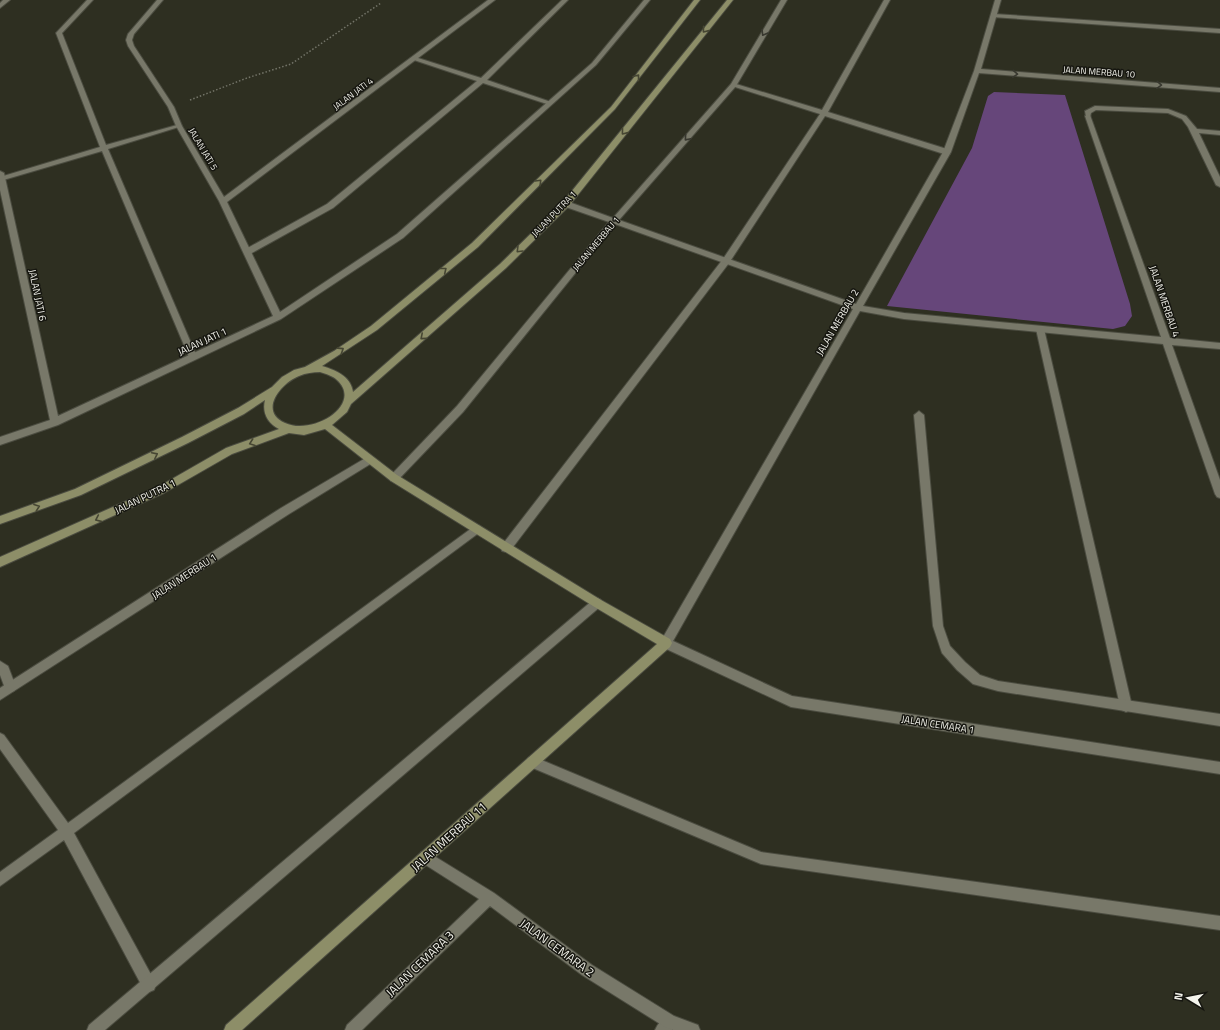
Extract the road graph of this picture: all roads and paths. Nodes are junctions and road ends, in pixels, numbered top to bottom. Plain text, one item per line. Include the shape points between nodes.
1 (7, 0) edge
2 (90, 0) edge
3 (160, 0) edge
4 (492, 0) edge
5 (566, 0) edge
6 (647, 0) edge
7 (698, 0) edge
8 (730, 0) edge
9 (784, 0) edge
10 (887, 0) edge
11 (998, 0) edge
12 (381, 3) dead end
13 (0, 6) edge
14 (994, 16) junction
15 (1220, 31) edge
16 (416, 59) junction
17 (977, 71) junction
18 (482, 81) junction
19 (734, 85) junction
20 (1220, 90) edge
21 (549, 103) junction
22 (171, 108) junction
23 (824, 113) junction
24 (179, 126) junction
25 (1194, 131) junction
26 (1220, 133) edge
27 (104, 148) junction
28 (947, 152) junction
29 (0, 177) edge
30 (1220, 185) edge
31 (223, 201) junction
32 (566, 204) junction
33 (614, 221) junction
34 (247, 252) junction
35 (726, 261) junction
36 (858, 308) junction
37 (278, 317) junction
38 (1040, 329) junction
39 (1167, 341) junction
40 (1220, 346) edge
41 (193, 357) junction
42 (308, 370) junction
43 (273, 390) junction
44 (349, 401) junction
45 (919, 415) dead end
46 (55, 422) junction
47 (326, 425) junction
48 (289, 429) junction
49 (0, 441) edge
50 (369, 460) junction
51 (394, 478) junction
52 (1220, 494) edge
53 (0, 520) edge
54 (476, 529) junction
55 (506, 548) junction
56 (0, 562) edge
57 (597, 603) junction
58 (666, 643) junction
59 (0, 666) edge
60 (10, 687) junction
61 (0, 694) edge
62 (1126, 706) junction
63 (1220, 720) edge
64 (0, 738) edge
65 (532, 762) junction
66 (1220, 768) edge
67 (66, 832) junction
68 (426, 857) junction
69 (0, 880) edge
70 (489, 898) junction
71 (1220, 923) edge
72 (149, 985) junction
73 (666, 1026) edge
74 (94, 1030) edge
75 (231, 1030) edge
76 (352, 1030) edge
77 (693, 1030) edge

1 - 13 street
2 - 27 street via 59,33
3 - 22 street, JALAN JATI 5 via 135,28 129,40
4 - 16 street, JALAN JATI 4
5 - 18 street
6 - 21 street, JALAN JATI 1 via 594,64
42 -> 7 main road via 374,328 474,245 613,108
8 -> 32 main road, JALAN PUTRA 1
9 -> 19 street, JALAN MERBAU 1
10 - 23 street
11 - 14 street, JALAN MERBAU 2
12 - 22 path via 291,64 247,78
14 - 15 street
14 - 17 street, JALAN MERBAU 2
16 - 18 street
16 - 31 street, JALAN JATI 4
17 -> 20 street, JALAN MERBAU 10
17 - 28 street, JALAN MERBAU 2
18 - 21 street
18 - 34 street via 330,206
19 - 23 street
19 -> 33 street, JALAN MERBAU 1
21 - 37 street, JALAN JATI 1 via 400,236
22 - 24 street, JALAN JATI 5
23 - 28 street
23 - 35 street
24 - 27 street
24 - 31 street, JALAN JATI 5
25 - 26 street
25 - 30 street
25 - 39 street, JALAN MERBAU 4 via 1187,118 1175,112 1095,108 1087,112
27 - 29 street
27 - 41 street
28 - 36 street, JALAN MERBAU 2
29 - 46 street, JALAN JATI 6
31 - 34 street, JALAN JATI 5
32 - 33 street
32 -> 44 main road, JALAN PUTRA 1 via 503,266
33 - 35 street
33 - 51 street, JALAN MERBAU 1 via 460,409
34 - 37 street, JALAN JATI 5
35 - 36 street
35 - 55 street
36 - 38 street via 904,316
36 - 58 street, JALAN MERBAU 2
37 - 41 street, JALAN JATI 1
38 - 39 street
38 - 62 street
39 - 40 street
39 - 52 street, JALAN MERBAU 4
41 - 46 street, JALAN JATI 1
42 - 43 main road via 294,374
42 - 44 main road via 321,369 341,376 350,392
43 - 48 main road via 268,400 268,410 279,425
53 -> 43 main road via 78,492 241,411
44 - 47 main road via 340,414
45 - 62 street via 938,626 946,648 977,680 998,686
46 - 49 street, JALAN JATI 1
47 - 48 main road via 301,431
47 - 50 main road
48 -> 56 main road, JALAN PUTRA 1 via 229,451 160,490
50 - 51 main road
50 - 60 street, JALAN MERBAU 1
51 - 54 main road
54 - 55 main road
54 - 67 street
55 - 57 main road
57 - 58 main road
57 - 72 street
58 - 65 main road, JALAN MERBAU 11
58 - 66 street, JALAN CEMARA 1 via 790,701
59 - 60 street
60 - 61 street, JALAN MERBAU 1
62 - 63 street
64 - 67 street
65 - 68 main road, JALAN MERBAU 11
65 - 71 street via 761,858
67 - 69 street
67 - 72 street
68 - 70 street, JALAN CEMARA 2
68 - 75 main road, JALAN MERBAU 11
70 - 73 street, JALAN CEMARA 2
70 - 76 street, JALAN CEMARA 3
72 - 74 street
73 - 77 street, JALAN CEMARA 2

